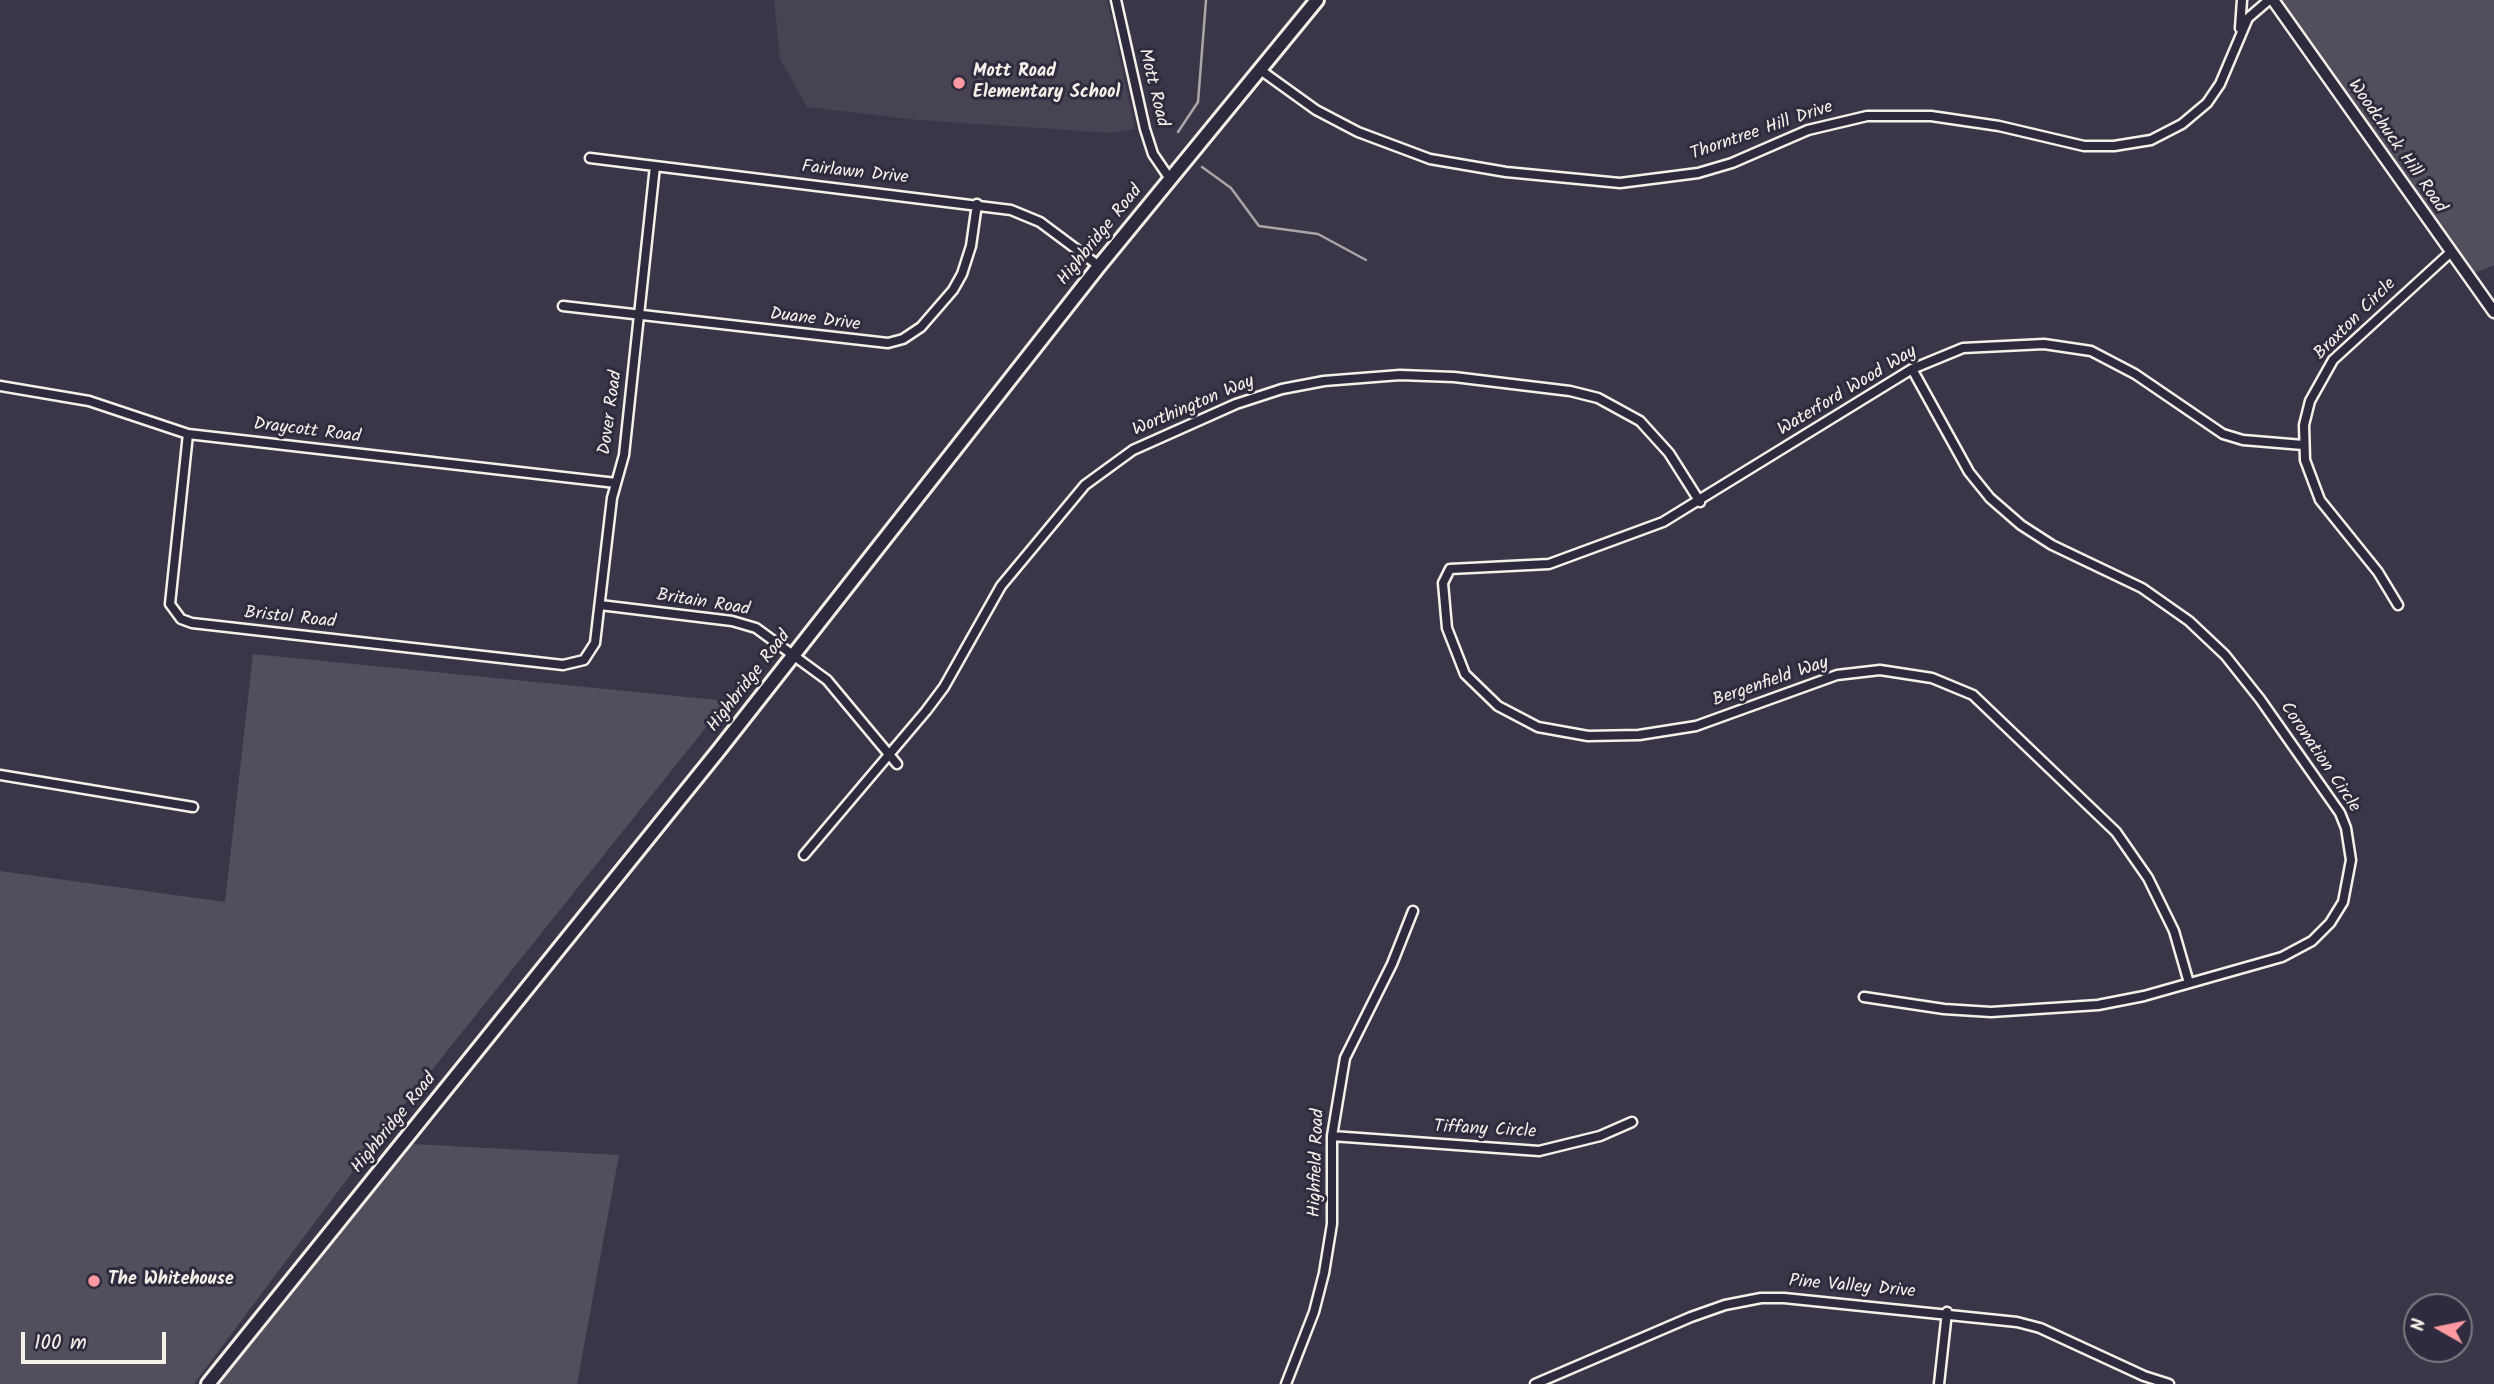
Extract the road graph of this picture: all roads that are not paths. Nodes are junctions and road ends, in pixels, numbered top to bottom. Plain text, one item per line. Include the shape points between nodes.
1 (1116, 0) edge
2 (1317, 0) edge
3 (2242, 0) edge
4 (2271, 0) edge
5 (2240, 32) junction
6 (1259, 69) junction
7 (590, 158) dead end
8 (654, 166) junction
9 (1170, 179) junction
10 (976, 204) junction
11 (2451, 251) junction
12 (1099, 267) junction
13 (564, 306) dead end
14 (2494, 312) edge
15 (639, 316) junction
16 (1912, 369) junction
17 (0, 386) edge
18 (188, 434) junction
19 (2303, 444) junction
20 (616, 483) junction
21 (1700, 502) junction
22 (1450, 569) joint
23 (2398, 605) dead end
24 (600, 606) junction
25 (794, 655) junction
26 (584, 660) joint
27 (888, 754) junction
28 (897, 764) dead end
29 (0, 775) edge
30 (193, 807) dead end
31 (804, 855) dead end
32 (1413, 911) dead end
33 (2189, 983) junction
34 (1864, 997) dead end
35 (1632, 1122) dead end
36 (1332, 1136) junction
37 (1947, 1312) junction
38 (208, 1384) edge
39 (1286, 1384) edge
40 (1535, 1384) edge
41 (1939, 1384) edge
42 (2169, 1384) edge

1 - 9 street, Mott Road via 1145,129 1153,153
2 - 6 highway, Highbridge Road
3 - 5 street, Thorntree Hill Drive
4 - 5 street, Thorntree Hill Drive via 2248,18
4 - 11 street, Woodchuck Hill Road
5 - 6 street, Thorntree Hill Drive via 2220,84 2207,103 2182,124 2151,139 2084,146 1931,116 1867,116 1808,130 1698,173 1620,183 1506,172 1417,155 1316,110
6 - 9 highway, Highbridge Road
7 - 8 street, Fairlawn Drive
8 - 10 street, Fairlawn Drive
8 - 15 street, Dover Road
9 - 12 highway, Highbridge Road
10 - 12 street, Fairlawn Drive via 1026,214
10 - 15 street, Duane Drive via 962,274 934,316 903,339 870,343
11 - 14 street, Woodchuck Hill Road
11 - 19 street, Braxton Circle via 2333,360 2310,401
12 - 25 highway, Highbridge Road
13 - 15 street, Duane Drive
15 - 20 street, Dover Road via 624,455
16 - 19 street, Waterford Wood Way via 1963,348 2044,344 2077,348 2122,366 2223,434
16 - 21 street, Waterford Wood Way
16 - 33 street, Coronation Circle via 1969,472 1990,498 2052,545 2142,587 2189,621 2225,655 2260,699 2340,813 2351,860 2347,891 2323,932 2282,957
17 - 18 street, Draycott Road via 89,401
18 - 20 street, Draycott Road
18 - 26 street, Bristol Road via 170,604 181,619 563,665
19 - 23 street, Braxton Circle via 2320,500 2378,572
20 - 24 street, Dover Road
21 - 22 street, Waterford Wood Way via 1619,541 1549,564
21 - 27 street, Worthington Way via 1654,435 1640,421 1598,398 1535,387 1400,375 1282,389 1174,429 1133,450 1085,485 1001,586 944,687
22 - 33 street, Bergenfield Way via 1443,583 1447,628 1465,674 1498,706 1538,727 1588,736 1639,735 1696,726 1838,675 1880,670 1933,678 1973,695 2116,832 2148,878 2174,931
24 - 25 street, Britain Road via 732,621 755,628
24 - 26 street, Dover Road via 595,643
25 - 27 street via 827,680
25 - 38 highway, Highbridge Road
27 - 28 street
27 - 31 street, Worthington Way
29 - 30 street
32 - 36 street, Highfield Road via 1345,1058
33 - 34 street, Coronation Circle via 2098,1005 2044,1011 1944,1009
35 - 36 street, Tiffany Circle via 1600,1136 1538,1151
36 - 39 street, Highfield Road via 1332,1224 1324,1273
37 - 40 street, Pine Valley Drive via 1761,1298 1691,1317
37 - 41 street
37 - 42 street, Pine Valley Drive via 2040,1328

